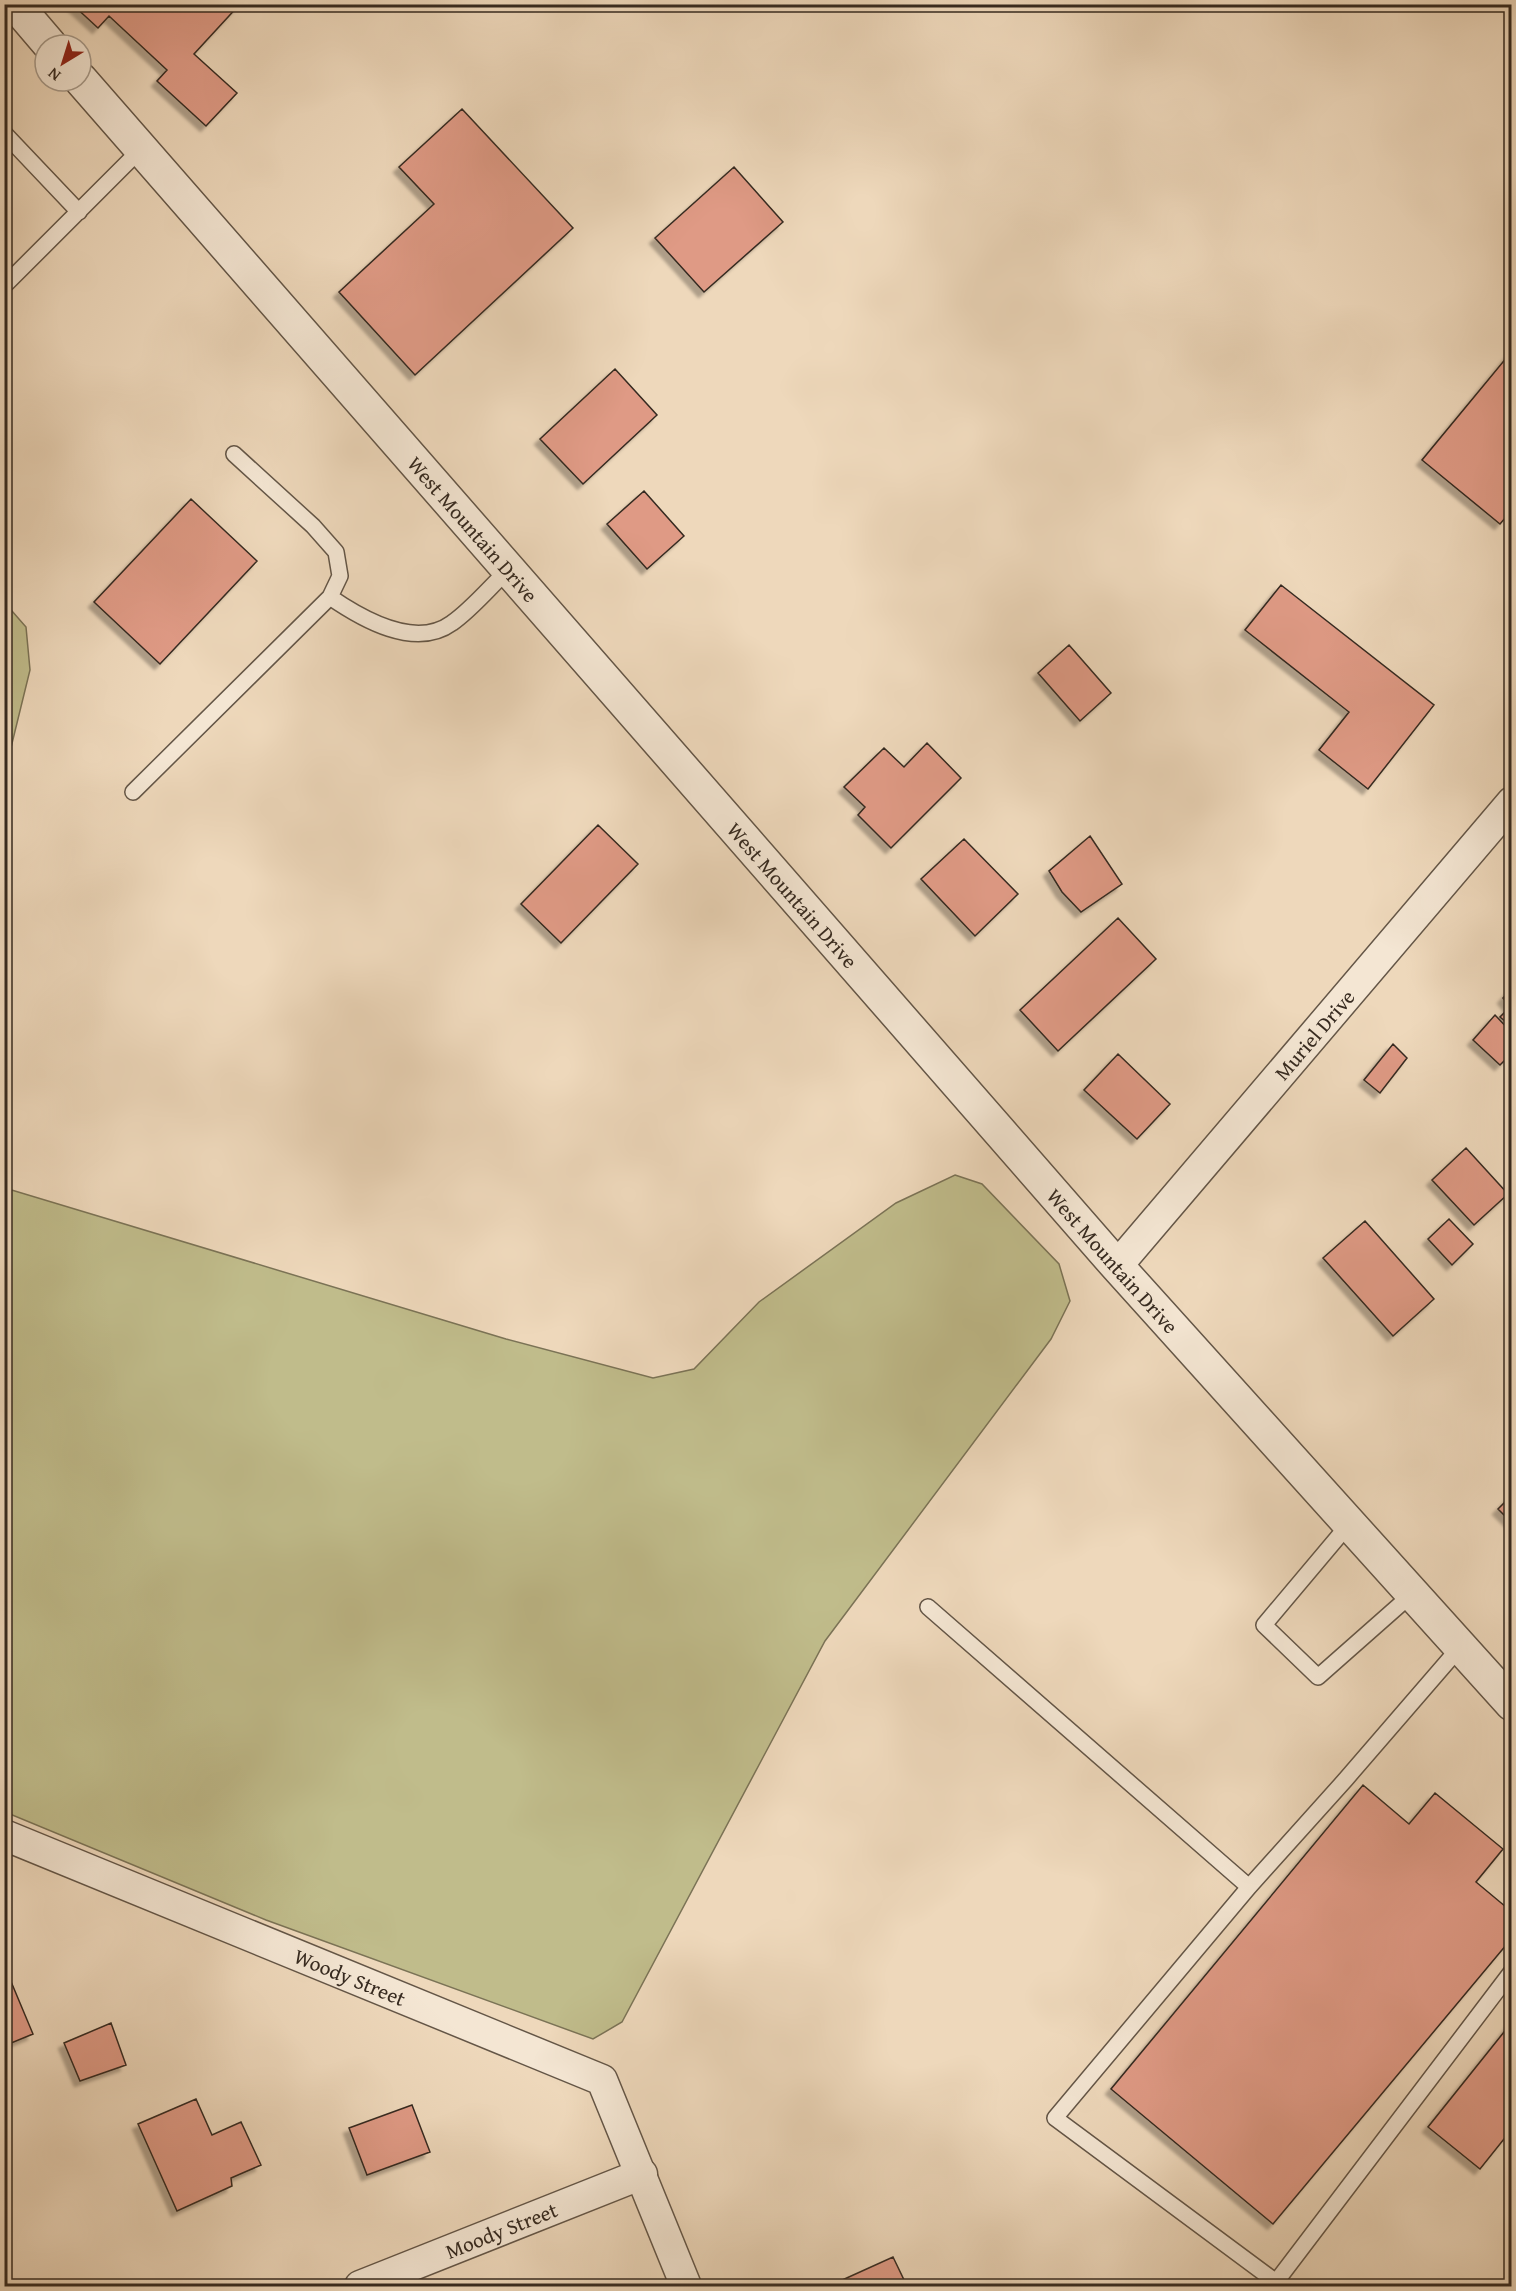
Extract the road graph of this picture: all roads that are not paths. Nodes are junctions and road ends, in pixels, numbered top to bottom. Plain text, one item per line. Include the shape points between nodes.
1 (15, 4) edge
2 (40, 33) edge
3 (92, 93) edge
4 (4, 133) edge
5 (141, 149) junction
6 (79, 212) junction
7 (4, 286) edge
8 (234, 454) dead end
9 (508, 569) junction
10 (330, 597) junction
11 (133, 792) dead end
12 (1512, 802) edge
13 (1117, 1266) junction
14 (1349, 1524) junction
15 (1412, 1594) junction
16 (928, 1607) dead end
17 (1460, 1647) junction
18 (1512, 1704) edge
19 (4, 1835) edge
20 (1248, 1887) junction
21 (1512, 1971) edge
22 (642, 2174) junction
23 (360, 2286) edge
24 (686, 2286) edge

1 - 2 street
3 - 5 street, West Mountain Drive
4 - 6 lane
5 - 6 lane
5 - 9 street, West Mountain Drive
6 - 7 lane
8 - 10 lane via 314,526 336,552 340,576
9 - 10 lane via 451,624 424,634 383,627
9 - 13 street, West Mountain Drive
10 - 11 lane
12 - 13 street, Muriel Drive
13 - 14 street, West Mountain Drive
14 - 15 street, West Mountain Drive
14 - 15 lane via 1264,1625 1318,1677
15 - 17 street, West Mountain Drive
16 - 20 lane
17 - 18 street, West Mountain Drive
17 - 20 lane
19 - 22 street, Woody Street via 602,2080
20 - 21 lane via 1055,2118 1276,2282
22 - 23 street, Moody Street
22 - 24 street, Woody Street

